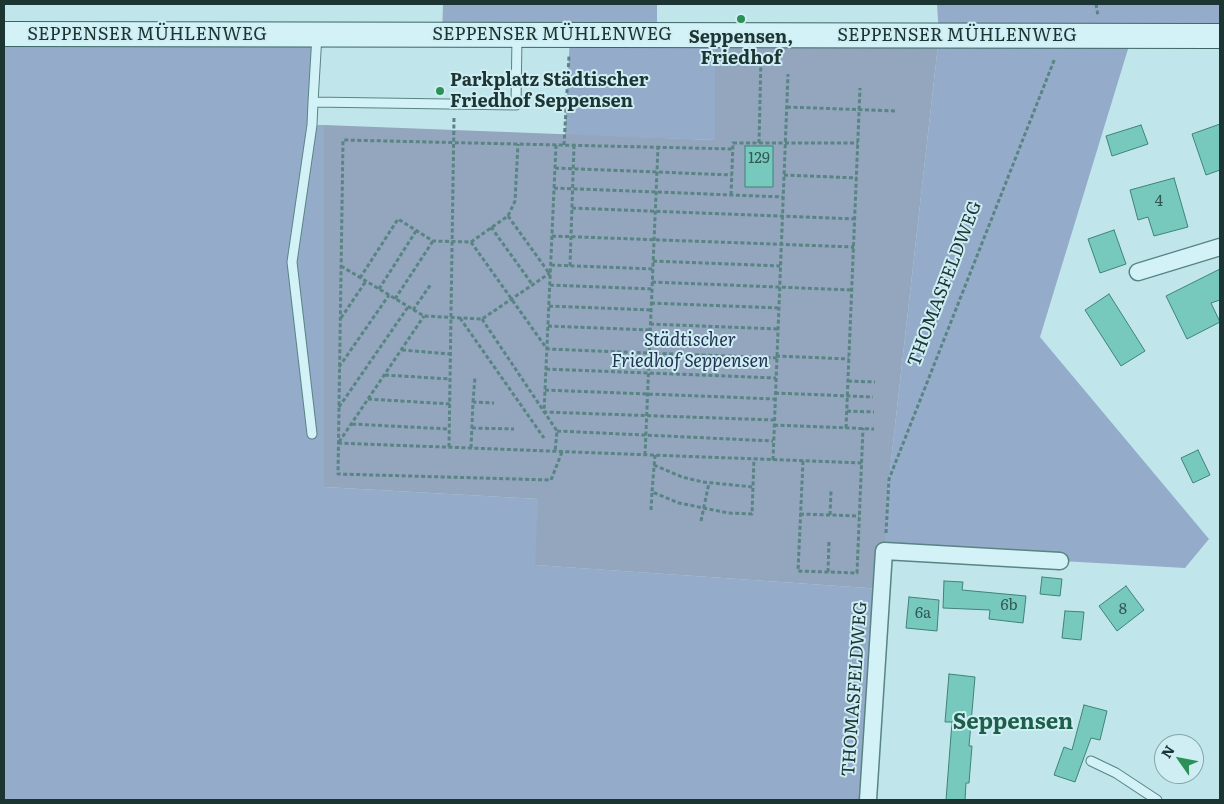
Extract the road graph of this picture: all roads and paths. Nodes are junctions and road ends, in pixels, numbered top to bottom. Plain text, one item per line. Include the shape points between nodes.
1 (4, 34) edge
2 (317, 35) junction
3 (517, 35) junction
4 (570, 35) junction
5 (762, 36) junction
6 (1064, 36) junction
7 (1220, 36) edge
8 (788, 74) dead end
9 (860, 88) dead end
10 (313, 102) junction
11 (454, 104) junction
12 (787, 106) junction
13 (860, 110) junction
14 (897, 111) dead end
15 (454, 143) junction
16 (759, 143) junction
17 (785, 143) junction
18 (858, 143) junction
19 (518, 144) junction
20 (556, 145) junction
21 (564, 145) junction
22 (574, 146) junction
23 (658, 147) junction
24 (733, 149) junction
25 (555, 168) junction
26 (574, 168) junction
27 (657, 172) junction
28 (732, 174) junction
29 (784, 175) junction
30 (856, 178) junction
31 (554, 188) junction
32 (572, 189) junction
33 (656, 192) junction
34 (731, 195) junction
35 (783, 197) junction
36 (572, 208) junction
37 (655, 211) junction
38 (508, 216) junction
39 (782, 216) junction
40 (855, 218) junction
41 (492, 227) junction
42 (416, 231) junction
43 (552, 236) junction
44 (571, 237) junction
45 (654, 240) junction
46 (433, 241) junction
47 (452, 241) junction
48 (471, 242) junction
49 (781, 245) junction
50 (854, 247) junction
51 (1220, 247) edge
52 (653, 261) junction
53 (551, 265) junction
54 (341, 266) junction
55 (570, 266) junction
56 (780, 266) junction
57 (653, 269) junction
58 (1138, 272) dead end
59 (549, 273) junction
60 (360, 278) junction
61 (366, 281) junction
62 (652, 282) junction
63 (430, 284) dead end
64 (532, 284) junction
65 (550, 285) junction
66 (779, 287) junction
67 (379, 289) junction
68 (652, 289) junction
69 (852, 290) junction
70 (389, 295) junction
71 (512, 298) junction
72 (395, 299) junction
73 (651, 303) junction
74 (549, 306) junction
75 (408, 307) junction
76 (778, 308) junction
77 (413, 310) junction
78 (651, 310) junction
79 (424, 316) junction
80 (451, 318) junction
81 (460, 318) junction
82 (340, 319) junction
83 (482, 319) junction
84 (650, 324) junction
85 (548, 326) junction
86 (778, 329) junction
87 (650, 330) junction
88 (547, 349) junction
89 (401, 350) junction
90 (649, 353) junction
91 (450, 354) junction
92 (776, 357) junction
93 (849, 359) junction
94 (339, 366) junction
95 (546, 369) junction
96 (649, 373) junction
97 (384, 375) junction
98 (474, 377) dead end
99 (776, 378) junction
100 (450, 379) junction
101 (848, 381) junction
102 (874, 382) dead end
103 (545, 390) junction
104 (775, 393) junction
105 (648, 394) junction
106 (848, 396) junction
107 (873, 397) dead end
108 (775, 399) junction
109 (368, 400) junction
110 (474, 402) junction
111 (494, 403) dead end
112 (450, 404) junction
113 (339, 408) junction
114 (847, 411) junction
115 (544, 412) junction
116 (874, 412) dead end
117 (647, 416) junction
118 (774, 420) junction
119 (351, 424) junction
120 (774, 425) junction
121 (472, 428) junction
122 (846, 428) junction
123 (863, 428) junction
124 (449, 429) junction
125 (514, 429) dead end
126 (874, 429) dead end
127 (557, 431) junction
128 (312, 434) dead end
129 (646, 435) junction
130 (544, 438) dead end
131 (773, 441) junction
132 (338, 443) junction
133 (449, 447) junction
134 (471, 448) junction
135 (555, 452) junction
136 (562, 452) junction
137 (645, 455) junction
138 (655, 455) junction
139 (754, 459) junction
140 (772, 460) junction
141 (802, 461) junction
142 (862, 463) junction
143 (654, 465) junction
144 (709, 483) junction
145 (753, 487) junction
146 (831, 491) dead end
147 (652, 492) junction
148 (704, 509) junction
149 (651, 510) dead end
150 (800, 514) junction
151 (830, 515) junction
152 (859, 516) junction
153 (701, 521) dead end
154 (829, 540) dead end
155 (884, 551) junction
156 (1060, 561) dead end
157 (828, 572) junction
158 (1091, 761) dead end
159 (868, 800) edge
160 (1157, 800) edge

1 - 2 street, SEPPENSER MÜHLENWEG
2 - 3 street, SEPPENSER MÜHLENWEG
2 - 10 lane
3 - 4 street, SEPPENSER MÜHLENWEG
3 - 11 lane via 516,105
4 - 5 street, SEPPENSER MÜHLENWEG
4 - 21 path
5 - 6 street, SEPPENSER MÜHLENWEG
5 - 16 path
6 - 7 street, SEPPENSER MÜHLENWEG
6 - 155 path, THOMASFELDWEG via 889,480
8 - 12 path
9 - 13 path
10 - 11 lane
10 - 128 lane via 292,262
11 - 15 path
12 - 13 path
12 - 17 path
13 - 14 path
13 - 18 path
15 - 19 path
15 - 47 path
15 - 54 path via 343,140
16 - 17 path
16 - 24 path via 733,142
17 - 18 path
17 - 29 path
18 - 30 path
19 - 20 path
19 - 38 path via 515,201
20 - 21 path
20 - 25 path
21 - 22 path
22 - 23 path
22 - 26 path
23 - 24 path
23 - 27 path
24 - 28 path
25 - 26 path
25 - 31 path
26 - 27 path
26 - 32 path
27 - 28 path
27 - 33 path
28 - 34 path
29 - 30 path
29 - 35 path
30 - 40 path
31 - 32 path
31 - 43 path
32 - 33 path
32 - 36 path
33 - 34 path
33 - 37 path
34 - 35 path
35 - 39 path
36 - 37 path
36 - 44 path
37 - 39 path
37 - 45 path
38 - 41 path
38 - 59 path
39 - 40 path
39 - 49 path
40 - 50 path
41 - 48 path
41 - 64 path
42 - 46 path
42 - 60 path via 398,219
42 - 67 path
43 - 44 path
43 - 53 path
44 - 45 path
44 - 55 path
45 - 49 path
45 - 52 path
46 - 47 path
46 - 72 path
47 - 48 path
47 - 80 path
48 - 71 path
49 - 50 path
49 - 56 path
50 - 69 path
51 - 58 street
52 - 56 path
52 - 57 path
53 - 55 path
53 - 59 path
54 - 60 path
54 - 82 path
55 - 57 path
56 - 66 path
57 - 62 path
59 - 64 path
59 - 65 path
60 - 61 path
61 - 67 path
61 - 82 path
62 - 66 path
62 - 68 path
63 - 77 path
64 - 71 path
65 - 68 path
65 - 74 path
66 - 69 path
66 - 76 path
67 - 70 path
68 - 73 path
69 - 93 path
70 - 72 path
70 - 94 path
71 - 83 path
71 - 88 path
72 - 75 path
73 - 76 path
73 - 78 path
74 - 78 path
74 - 85 path
75 - 77 path
75 - 113 path
76 - 86 path
77 - 79 path
78 - 84 path
79 - 80 path
79 - 89 path
80 - 81 path
80 - 91 path
81 - 83 path
81 - 130 path
82 - 94 path
83 - 115 path
84 - 86 path
84 - 87 path
85 - 87 path
85 - 88 path
86 - 92 path
87 - 90 path
88 - 90 path
88 - 95 path
89 - 91 path
89 - 97 path
90 - 92 path
90 - 96 path
91 - 100 path
92 - 93 path
92 - 99 path
93 - 101 path
94 - 113 path
95 - 96 path
95 - 103 path
96 - 99 path
96 - 105 path
97 - 100 path
97 - 109 path
98 - 110 path
99 - 104 path
100 - 112 path
101 - 102 path
101 - 106 path
103 - 105 path
103 - 115 path
104 - 106 path
104 - 108 path
105 - 108 path
105 - 117 path
106 - 107 path
106 - 114 path
108 - 118 path
109 - 112 path
109 - 119 path
110 - 111 path
110 - 121 path
112 - 124 path
113 - 132 path
114 - 116 path
114 - 122 path
115 - 117 path
115 - 127 path
117 - 118 path
117 - 129 path
118 - 120 path
119 - 124 path
119 - 132 path
120 - 122 path
120 - 131 path
121 - 125 path
121 - 134 path
122 - 123 path
123 - 126 path
123 - 142 path
124 - 133 path
127 - 129 path
127 - 135 path
129 - 131 path
129 - 137 path
131 - 140 path
132 - 133 path
132 - 136 path via 338,474 551,480
133 - 134 path
134 - 135 path
135 - 136 path
136 - 137 path
137 - 138 path
138 - 139 path
138 - 143 path
139 - 140 path
139 - 145 path
140 - 141 path
141 - 142 path
141 - 150 path
142 - 152 path
143 - 144 path via 682,478
143 - 147 path
144 - 145 path
144 - 148 path
145 - 148 path via 752,514
146 - 151 path
147 - 148 path
147 - 149 path
148 - 153 path
150 - 151 path
150 - 157 path via 798,571
151 - 152 path
152 - 157 path via 857,573
154 - 157 path
155 - 156 street
155 - 159 street, THOMASFELDWEG
158 - 160 lane

